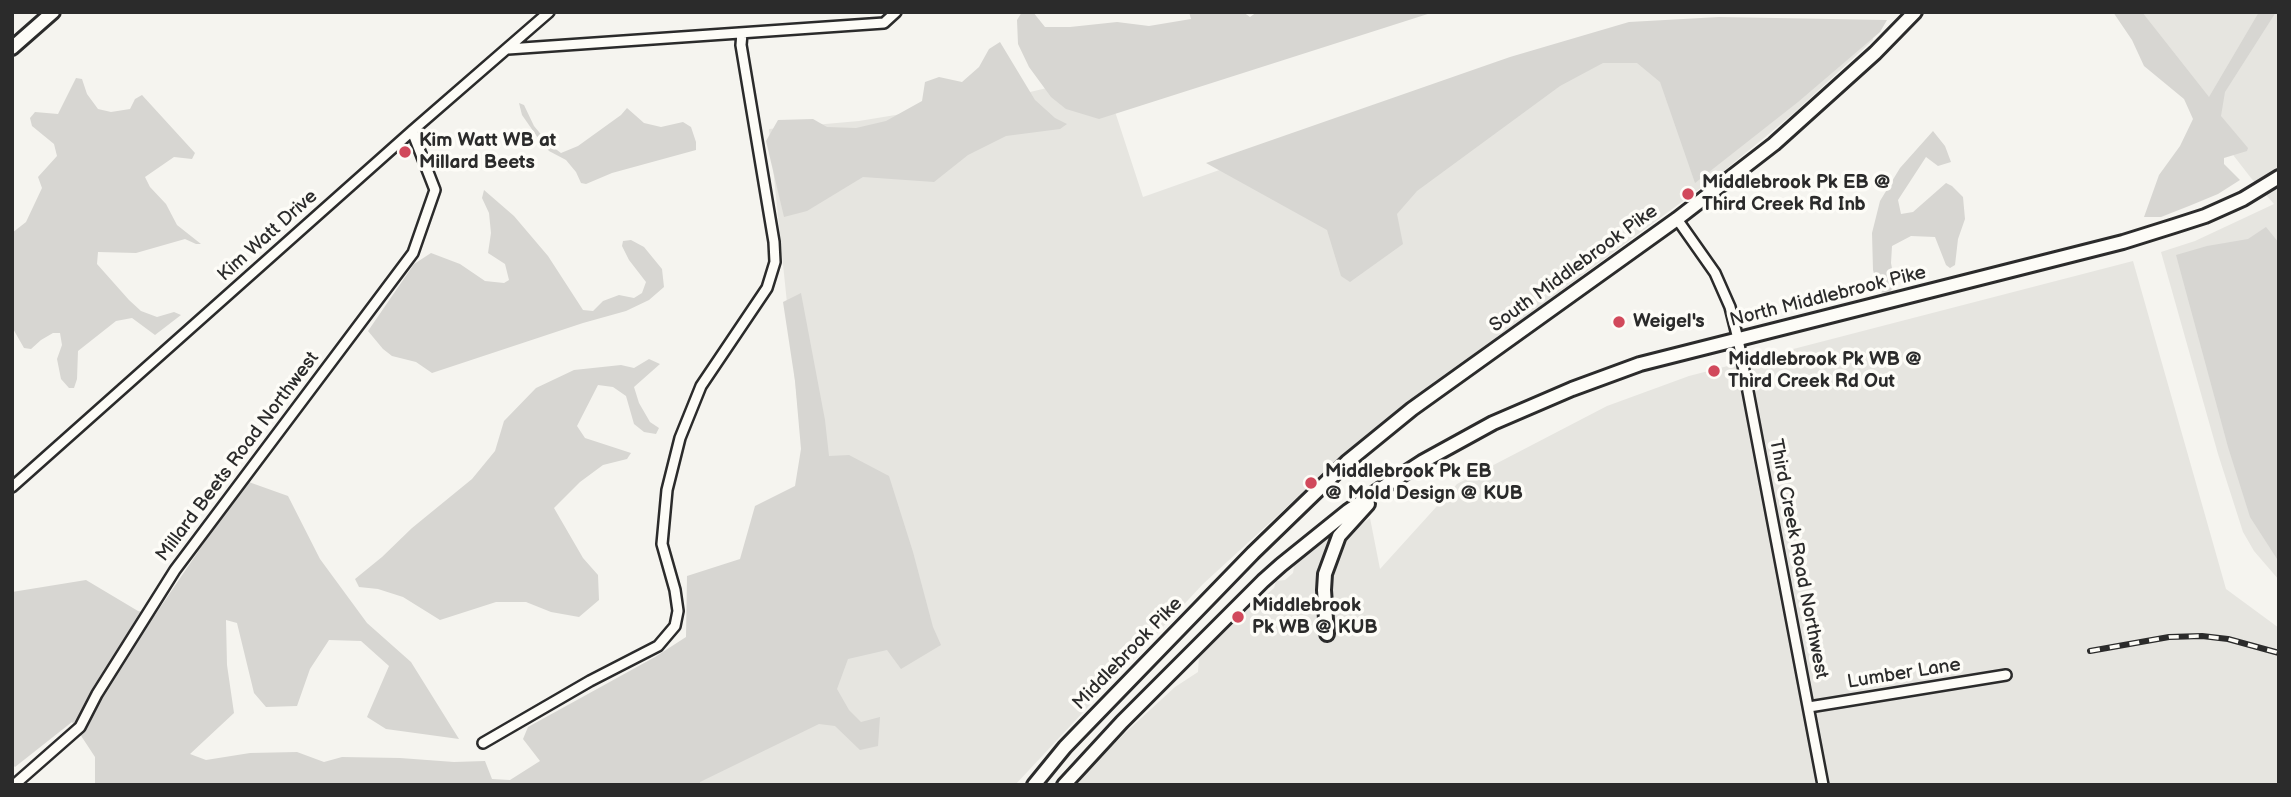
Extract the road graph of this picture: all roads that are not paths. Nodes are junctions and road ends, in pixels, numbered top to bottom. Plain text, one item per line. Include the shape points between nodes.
1 (53, 12) edge
2 (549, 12) edge
3 (896, 12) edge
4 (1915, 12) edge
5 (742, 33) junction
6 (12, 48) edge
7 (508, 49) junction
8 (412, 131) junction
9 (2279, 177) edge
10 (1677, 219) junction
11 (1738, 339) junction
12 (1385, 486) junction
13 (12, 487) edge
14 (1253, 553) joint
15 (1327, 634) dead end
16 (2006, 675) dead end
17 (1809, 707) junction
18 (482, 743) dead end
19 (14, 785) edge
20 (1034, 785) edge
21 (1064, 785) edge
22 (1823, 785) edge

1 - 6 main road
2 - 7 street, Kim Watt Drive
3 - 5 street via 884,23
4 - 10 main road, South Middlebrook Pike via 1774,144
5 - 7 street
5 - 18 street via 775,262 767,288 701,386 680,438 667,490 662,544 676,590 675,626 658,646
7 - 8 street, Kim Watt Drive
8 - 13 street, Kim Watt Drive
8 - 19 street, Millard Beets Road Northwest via 435,190 413,253 174,570 80,727
9 - 11 main road, North Middlebrook Pike via 2205,216 2123,242
10 - 11 street, Third Creek Road Northwest via 1723,287
10 - 14 main road, South Middlebrook Pike via 1412,409 1347,462
11 - 12 main road, North Middlebrook Pike via 1640,365 1572,390 1493,423
11 - 17 street, Third Creek Road Northwest
12 - 15 main road via 1349,524 1335,547 1325,574
12 - 21 main road, North Middlebrook Pike via 1263,581
14 - 20 main road, Middlebrook Pike via 1065,747
16 - 17 street, Lumber Lane
17 - 22 street, Third Creek Road Northwest

